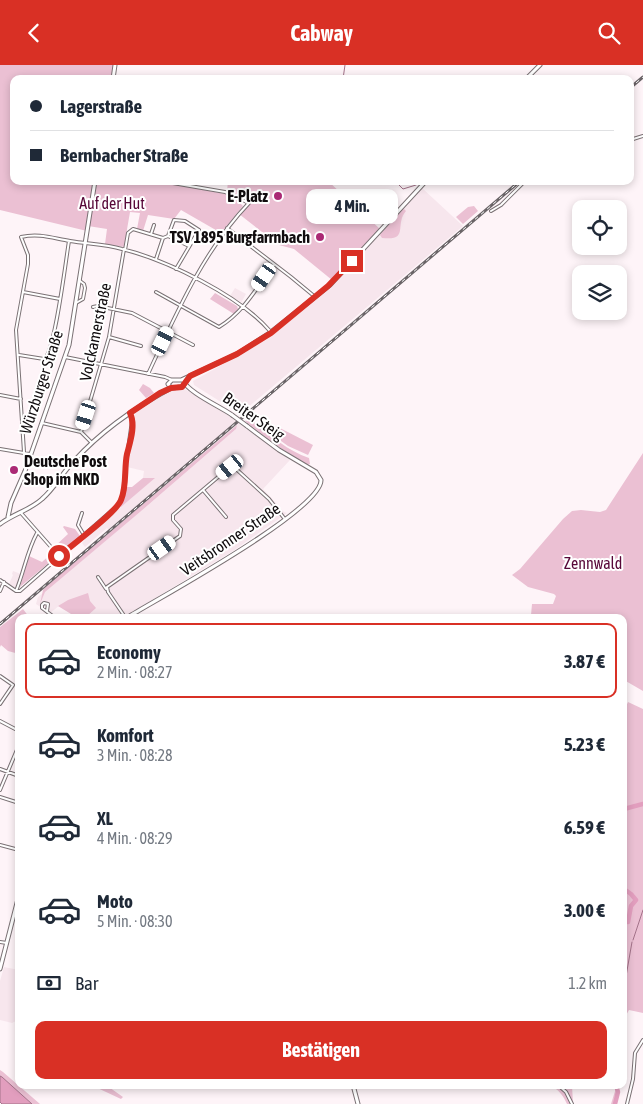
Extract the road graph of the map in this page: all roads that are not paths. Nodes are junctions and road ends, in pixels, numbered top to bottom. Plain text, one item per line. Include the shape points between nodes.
1 (540, 65) edge
2 (530, 75) edge
3 (95, 185) edge
4 (184, 185) edge
5 (422, 185) edge
6 (521, 185) edge
7 (491, 211) dead end
8 (154, 225) dead end
9 (227, 228) junction
10 (151, 234) junction
11 (168, 236) junction
12 (164, 238) junction
13 (69, 241) junction
14 (86, 243) junction
15 (189, 246) junction
16 (124, 249) junction
17 (156, 260) junction
18 (274, 264) junction
19 (176, 269) junction
20 (195, 279) junction
21 (80, 281) junction
22 (23, 292) junction
23 (156, 292) dead end
24 (314, 297) junction
25 (60, 299) junction
26 (76, 303) junction
27 (180, 306) junction
28 (93, 307) dead end
29 (243, 307) junction
30 (114, 309) junction
31 (168, 331) junction
32 (271, 333) junction
33 (109, 337) junction
34 (193, 345) dead end
35 (141, 346) dead end
36 (18, 355) junction
37 (65, 357) junction
38 (101, 365) junction
39 (148, 373) junction
40 (183, 383) junction
41 (170, 384) junction
42 (0, 395) edge
43 (21, 399) junction
44 (130, 413) junction
45 (42, 423) junction
46 (81, 432) junction
47 (92, 443) junction
48 (0, 449) edge
49 (24, 452) junction
50 (31, 454) junction
51 (309, 468) joint
52 (203, 490) junction
53 (20, 512) junction
54 (82, 513) dead end
55 (8, 517) junction
56 (226, 517) dead end
57 (285, 519) junction
58 (0, 524) edge
59 (37, 533) junction
60 (84, 535) junction
61 (59, 556) junction
62 (98, 577) dead end
63 (0, 580) edge
64 (4, 583) junction
65 (106, 589) junction
66 (0, 591) edge
67 (17, 591) junction
68 (124, 614) edge
69 (131, 614) edge
70 (0, 676) edge
71 (0, 704) edge
72 (0, 721) edge
73 (15, 729) edge
74 (15, 754) edge
75 (0, 769) edge
76 (7, 773) junction
77 (15, 775) edge
78 (0, 790) edge
79 (0, 797) edge
80 (15, 802) edge
81 (0, 845) edge
82 (15, 849) edge
83 (15, 911) edge
84 (0, 942) edge
85 (7, 943) junction
86 (0, 969) edge
87 (643, 1039) edge
88 (354, 1089) edge
89 (563, 1089) edge
90 (358, 1104) edge
91 (572, 1104) edge
92 (627, 1104) edge

1 - 2 street
3 - 14 street, Würzburger Straße
4 - 9 street via 225,192 249,203
5 - 24 street via 340,274
6 - 7 street
8 - 10 street
9 - 18 street
9 - 20 street
10 - 12 street
10 - 16 street, Volckamerstraße via 130,230
11 - 12 street
11 - 15 street
11 - 15 street via 174,221 185,221 199,230
12 - 17 street
13 - 14 street
13 - 22 street via 39,234 21,237 28,261
13 - 25 street
14 - 16 street
14 - 21 street, Würzburger Straße
15 - 19 street
16 - 17 street
16 - 30 street, Volckamerstraße
17 - 19 street
18 - 24 street
18 - 29 street
19 - 20 street
20 - 27 street
20 - 29 street
21 - 26 street, Würzburger Straße
21 - 26 street via 85,288 83,299
22 - 25 street
22 - 36 street via 16,330
23 - 27 street
24 - 32 street
25 - 36 street via 48,355 44,359
26 - 37 street, Würzburger Straße
27 - 29 street via 217,327
27 - 31 street
28 - 30 street
29 - 32 street
30 - 31 street via 132,313
30 - 33 street, Volckamerstraße
31 - 34 street
31 - 39 street
32 - 40 street via 237,354 190,376
33 - 35 street
33 - 38 street, Volckamerstraße
36 - 43 street
37 - 38 street
37 - 45 street, Würzburger Straße
38 - 39 street
38 - 46 street, Volckamerstraße
39 - 41 street
40 - 41 street
40 - 41 street
40 - 51 street, Breiter Steig, bridge
41 - 44 street
42 - 43 street
43 - 49 street
44 - 47 street
44 - 60 street via 131,435 121,501
45 - 46 street
45 - 50 street, Würzburger Straße
46 - 47 street
47 - 53 street via 45,496
48 - 49 street
49 - 50 street
50 - 55 street, Würzburger Straße
51 - 57 street, Veitsbronner Straße via 319,475 321,486
52 - 56 street
52 - 57 street via 233,466 270,499
52 - 65 street via 173,515 181,529 180,536
53 - 55 street
53 - 59 street
54 - 60 street via 78,525
55 - 58 street
57 - 69 street, Veitsbronner Straße via 218,565
59 - 61 street
59 - 67 street
60 - 61 street
61 - 67 street
62 - 65 street
63 - 64 street
64 - 66 street
64 - 67 street
65 - 68 street
70 - 71 street via 13,685
72 - 73 street
74 - 76 street
75 - 76 street
76 - 77 street
76 - 78 street
79 - 80 street
81 - 82 street
83 - 85 street
84 - 85 street
85 - 86 street
87 - 92 street via 636,1053
88 - 90 street
89 - 91 street

